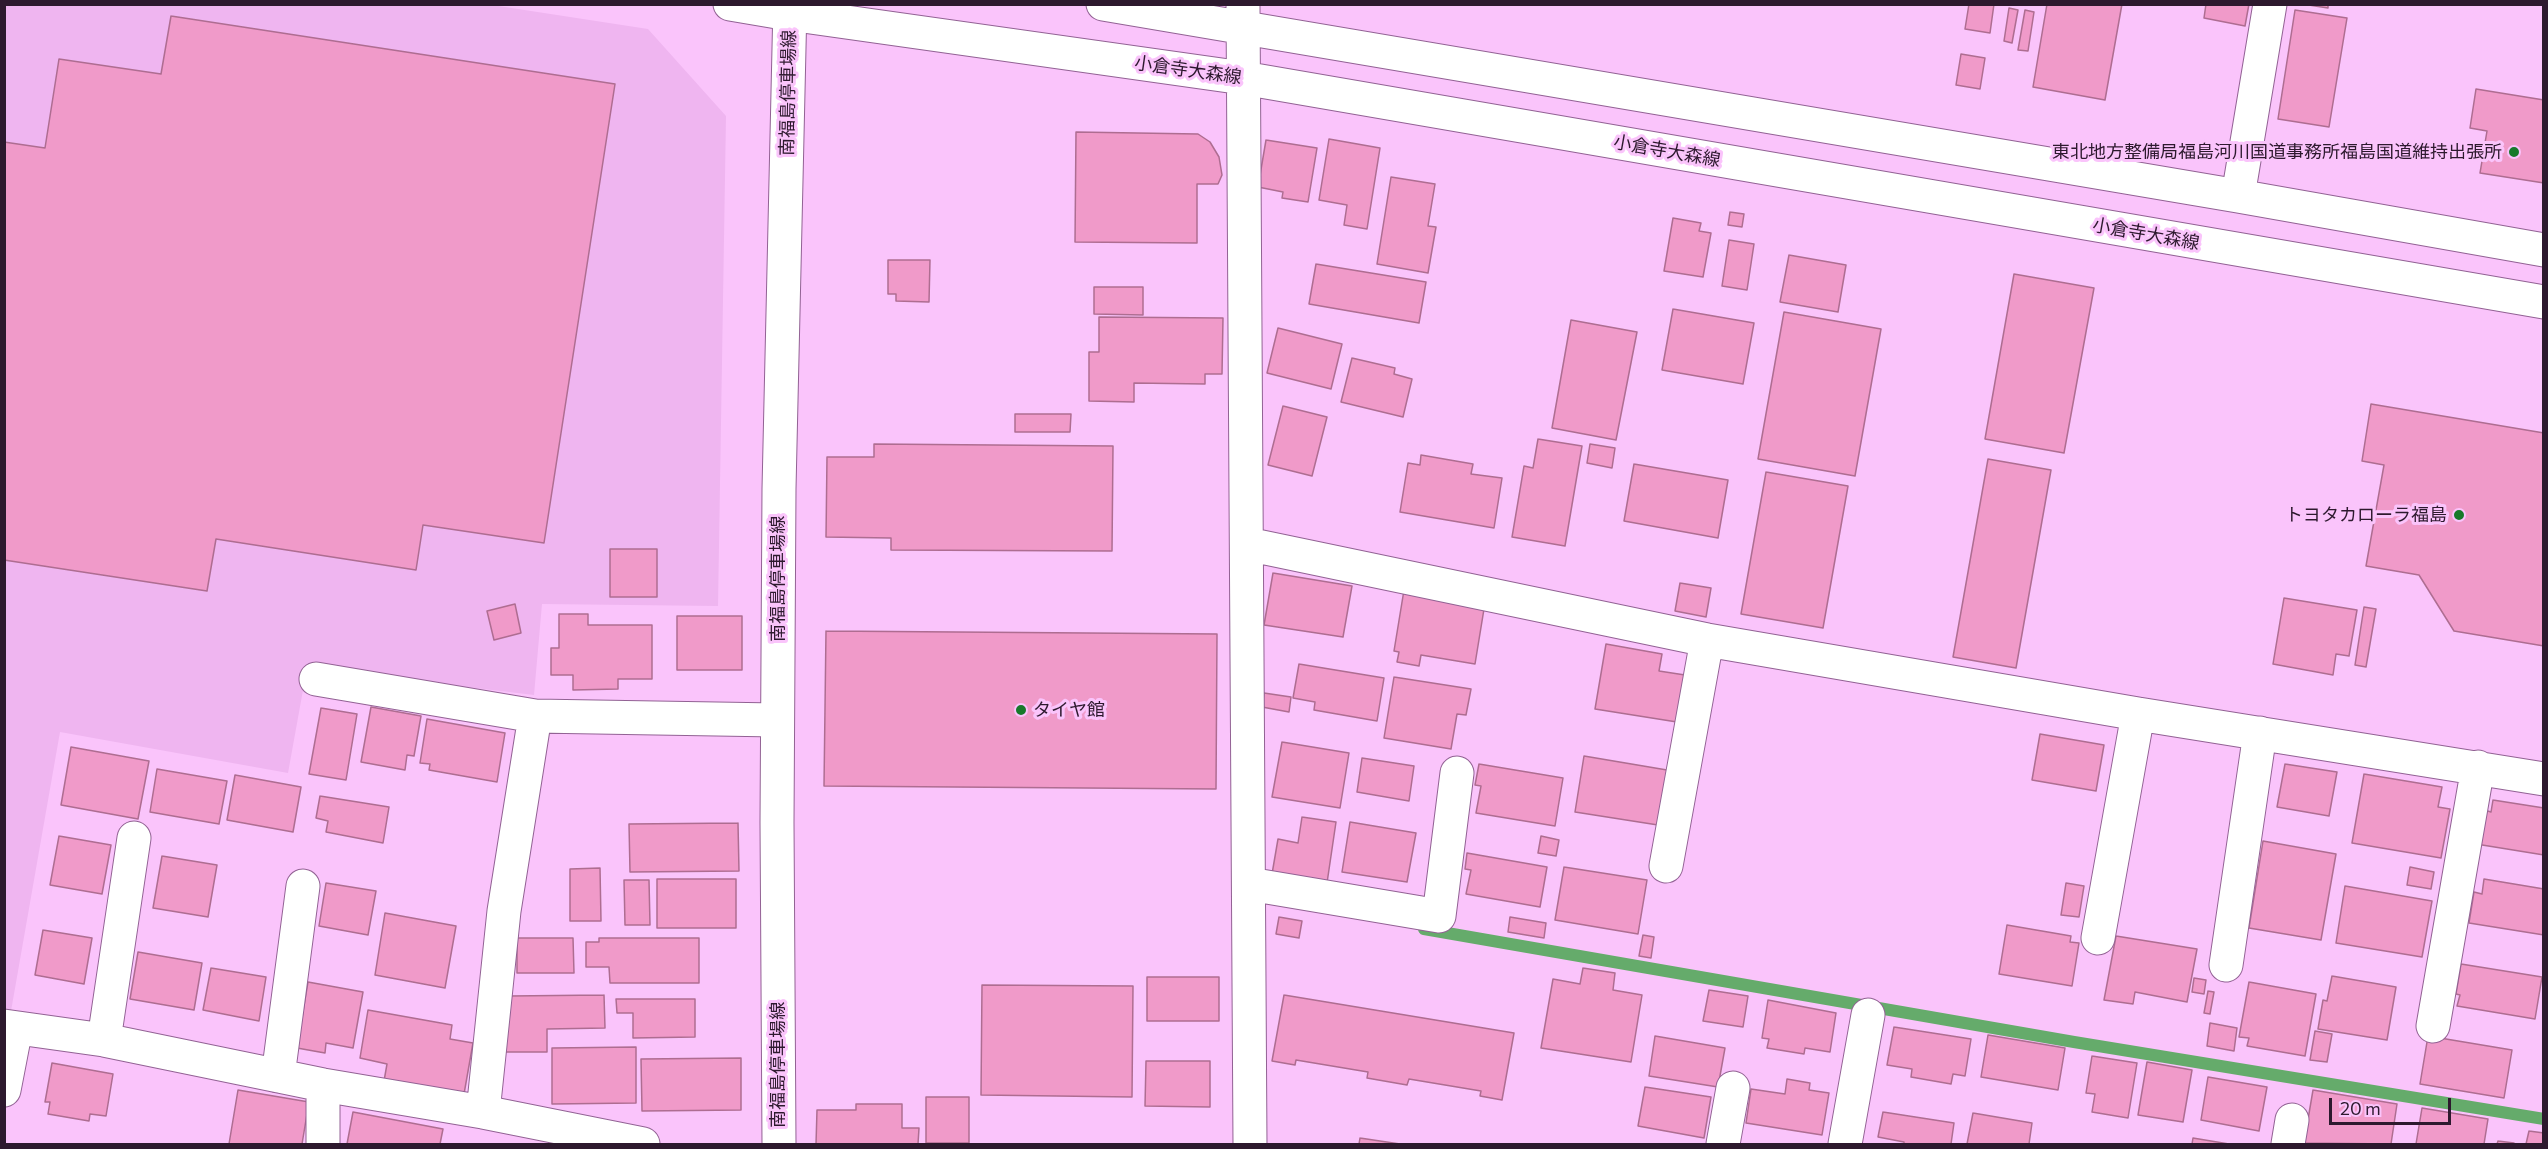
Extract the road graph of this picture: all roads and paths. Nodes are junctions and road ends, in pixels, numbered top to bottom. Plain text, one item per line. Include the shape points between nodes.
1 (730, 4) edge
2 (1103, 4) edge
3 (2270, 4) edge
4 (790, 9) edge
5 (1243, 15) edge
6 (1243, 78) junction
7 (2238, 196) junction
8 (2544, 250) edge
9 (2544, 302) edge
10 (1247, 544) junction
11 (1707, 639) junction
12 (316, 679) dead end
13 (2138, 714) junction
14 (535, 716) junction
15 (777, 720) junction
16 (2260, 733) junction
17 (2478, 767) junction
18 (1457, 773) dead end
19 (2544, 779) edge
20 (134, 838) dead end
21 (1666, 866) dead end
22 (1249, 884) junction
23 (303, 886) dead end
24 (2098, 938) dead end
25 (2226, 965) dead end
26 (1868, 1014) dead end
27 (2433, 1026) dead end
28 (10, 1027) edge
29 (104, 1040) junction
30 (278, 1076) junction
31 (323, 1085) junction
32 (1733, 1088) dead end
33 (4, 1090) edge
34 (483, 1112) junction
35 (323, 1144) edge
36 (643, 1144) edge
37 (779, 1144) edge
38 (1250, 1144) edge
39 (1723, 1144) edge
40 (1845, 1144) edge

1 - 4 street, 南福島停車場線
2 - 5 street
3 - 7 street
4 - 6 street, 小倉寺大森線
4 - 15 street, 南福島停車場線
5 - 6 street
5 - 7 street via 1498,72
6 - 9 street, 小倉寺大森線
6 - 10 street
7 - 8 street
10 - 11 street
10 - 22 street
11 - 13 street
11 - 21 street
12 - 14 street
13 - 16 street
13 - 24 street
14 - 15 street
14 - 34 street via 504,911
15 - 37 street, 南福島停車場線
16 - 17 street
16 - 25 street
17 - 19 street
17 - 27 street
18 - 22 street via 1439,916
20 - 29 street
22 - 38 street
23 - 30 street
26 - 40 street
28 - 29 street
28 - 33 street
29 - 30 street
30 - 31 street
31 - 34 street
31 - 35 street
32 - 39 street
34 - 36 street

